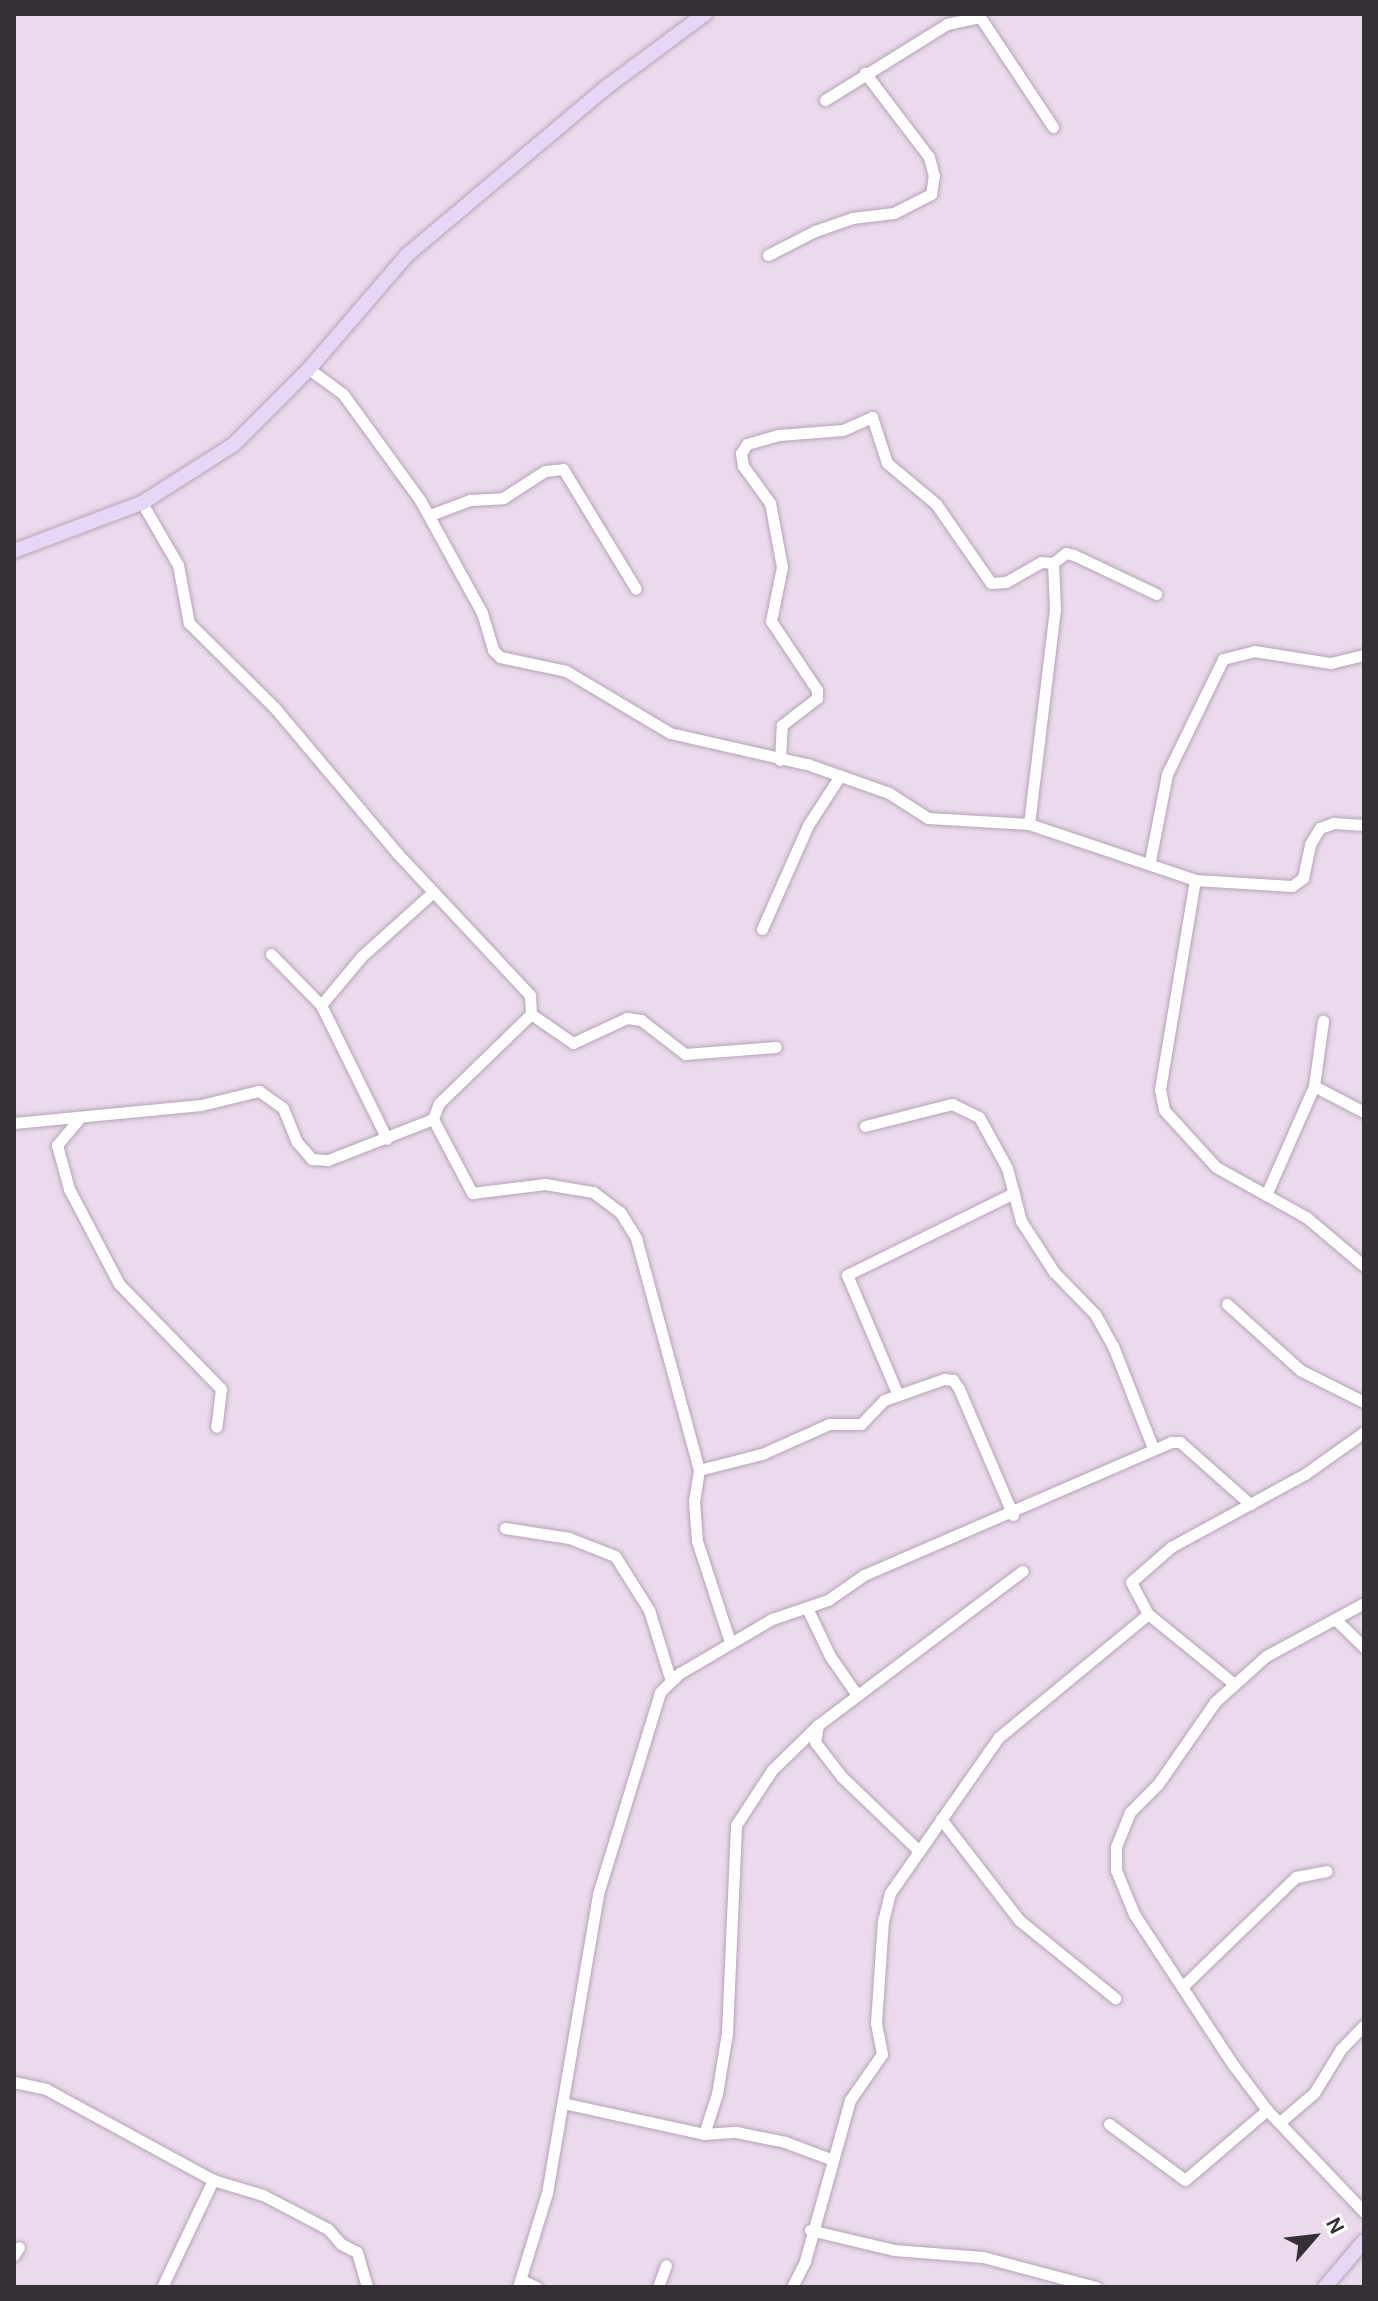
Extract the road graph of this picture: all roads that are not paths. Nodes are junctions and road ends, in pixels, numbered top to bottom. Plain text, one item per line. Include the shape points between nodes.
1 (705, 14) edge
2 (865, 73) junction
3 (825, 100) dead end
4 (1053, 127) dead end
5 (768, 255) dead end
6 (309, 369) junction
7 (142, 503) junction
8 (430, 515) junction
9 (14, 551) edge
10 (1053, 563) junction
11 (636, 589) dead end
12 (1156, 594) dead end
13 (1364, 655) edge
14 (780, 760) junction
15 (840, 776) junction
16 (1029, 824) junction
17 (1364, 825) edge
18 (1150, 861) junction
19 (1195, 880) junction
20 (433, 892) junction
21 (762, 929) dead end
22 (271, 954) dead end
23 (321, 1005) junction
24 (531, 1014) junction
25 (1323, 1021) dead end
26 (776, 1047) dead end
27 (1314, 1086) junction
28 (1364, 1112) edge
29 (433, 1119) junction
30 (78, 1120) junction
31 (14, 1123) edge
32 (865, 1126) dead end
33 (387, 1139) junction
34 (1014, 1193) junction
35 (1266, 1195) junction
36 (1364, 1266) edge
37 (1227, 1304) dead end
38 (898, 1395) junction
39 (1364, 1402) edge
40 (216, 1427) dead end
41 (1364, 1432) edge
42 (1153, 1448) junction
43 (699, 1470) junction
44 (1250, 1504) junction
45 (1013, 1515) junction
46 (505, 1528) dead end
47 (1022, 1571) dead end
48 (1364, 1603) edge
49 (807, 1608) junction
50 (1148, 1614) junction
51 (1337, 1621) junction
52 (730, 1642) junction
53 (1364, 1647) edge
54 (671, 1681) junction
55 (1233, 1683) junction
56 (857, 1695) junction
57 (818, 1725) junction
58 (815, 1742) junction
59 (795, 1747) junction
60 (941, 1819) junction
61 (918, 1850) junction
62 (1326, 1871) dead end
63 (1184, 1985) junction
64 (1115, 1998) dead end
65 (1364, 2025) edge
66 (14, 2082) edge
67 (563, 2103) junction
68 (1267, 2110) junction
69 (1280, 2122) junction
70 (1109, 2124) dead end
71 (704, 2134) junction
72 (833, 2160) junction
73 (213, 2180) junction
74 (1364, 2212) edge
75 (810, 2230) junction
76 (1364, 2241) edge
77 (666, 2265) dead end
78 (520, 2284) edge
79 (162, 2287) edge
80 (367, 2287) edge
81 (537, 2287) edge
82 (658, 2287) edge
83 (792, 2287) edge
84 (1096, 2287) edge
85 (1325, 2287) edge

1 - 6 street via 604,89 407,255
2 - 3 street
2 - 4 street via 947,24 980,17
2 - 5 street via 929,157 931,194 894,213 852,218 815,231
6 - 7 street via 233,445
6 - 8 street via 350,403
7 - 9 street
7 - 20 street via 178,565 189,623 274,707
8 - 11 street via 470,500 503,498 545,471 563,469
8 - 14 street via 500,657 566,671 670,733 765,751
10 - 12 street via 1066,553 1074,555
10 - 14 street via 1041,562 1006,582 991,583 936,504 887,463 872,417 843,430 779,435 747,444 741,453 743,466 770,503 782,567 771,621 817,690 817,698 782,725
10 - 16 street via 1049,675
13 - 18 street via 1331,663 1254,651 1223,659 1167,774
14 - 15 street
15 - 16 street via 889,793 928,818
15 - 21 street via 808,825
16 - 18 street
17 - 19 street via 1334,823 1320,828 1310,844 1303,878 1292,886
18 - 19 street
19 - 35 street via 1160,1100 1194,1149
20 - 23 street via 362,956
20 - 24 street via 530,995
22 - 23 street
23 - 33 street
24 - 26 street via 573,1043 627,1018 641,1020 685,1054
24 - 29 street via 439,1103
25 - 27 street
27 - 28 street
27 - 35 street
29 - 33 street
29 - 43 street via 472,1193 545,1184 593,1192 620,1212 636,1238 654,1292 659,1331
30 - 31 street
30 - 33 street via 163,1105 201,1105 259,1091 283,1108 297,1142 312,1159 328,1160
30 - 40 street via 57,1145 65,1179 119,1284 221,1389
32 - 34 street via 961,1106 979,1117
34 - 38 street via 847,1275
34 - 42 street via 1021,1221 1054,1272 1083,1298 1101,1325
35 - 36 street via 1306,1217
37 - 39 street via 1300,1370
38 - 43 street via 871,1410 861,1424 829,1424 762,1454
38 - 45 street via 953,1380
41 - 44 street via 1305,1474
42 - 44 street via 1180,1442
42 - 45 street via 1058,1489
43 - 52 street via 694,1501 697,1541
44 - 50 street via 1171,1547 1134,1576 1131,1587
45 - 49 street via 864,1575
46 - 54 street via 569,1538 615,1556 649,1610
47 - 56 street via 928,1647
48 - 51 street
49 - 52 street via 772,1619
49 - 56 street
50 - 55 street
50 - 60 street via 999,1737
51 - 53 street
51 - 55 street via 1266,1656
52 - 54 street
54 - 67 street via 660,1692 642,1741 598,1894 582,1962
55 - 63 street via 1158,1784 1130,1812 1116,1847 1116,1870 1134,1914
56 - 57 street
57 - 58 street
57 - 59 street
58 - 59 street
58 - 61 street via 858,1795
59 - 71 street via 736,1825 727,2033
60 - 61 street
60 - 64 street via 1019,1920
61 - 72 street via 890,1893 883,1921 876,2023 882,2054 850,2100
62 - 63 street via 1296,1877
63 - 68 street
65 - 69 street via 1341,2049 1314,2093
66 - 73 street via 46,2089 90,2110
67 - 71 street
67 - 78 street via 547,2193
68 - 69 street
68 - 70 street via 1185,2180
69 - 74 street
71 - 72 street via 760,2137
72 - 75 street
73 - 79 street
73 - 80 street via 263,2195 328,2229 357,2252
75 - 83 street via 805,2261
75 - 84 street via 894,2250 983,2257
76 - 85 street
77 - 82 street
78 - 81 street

